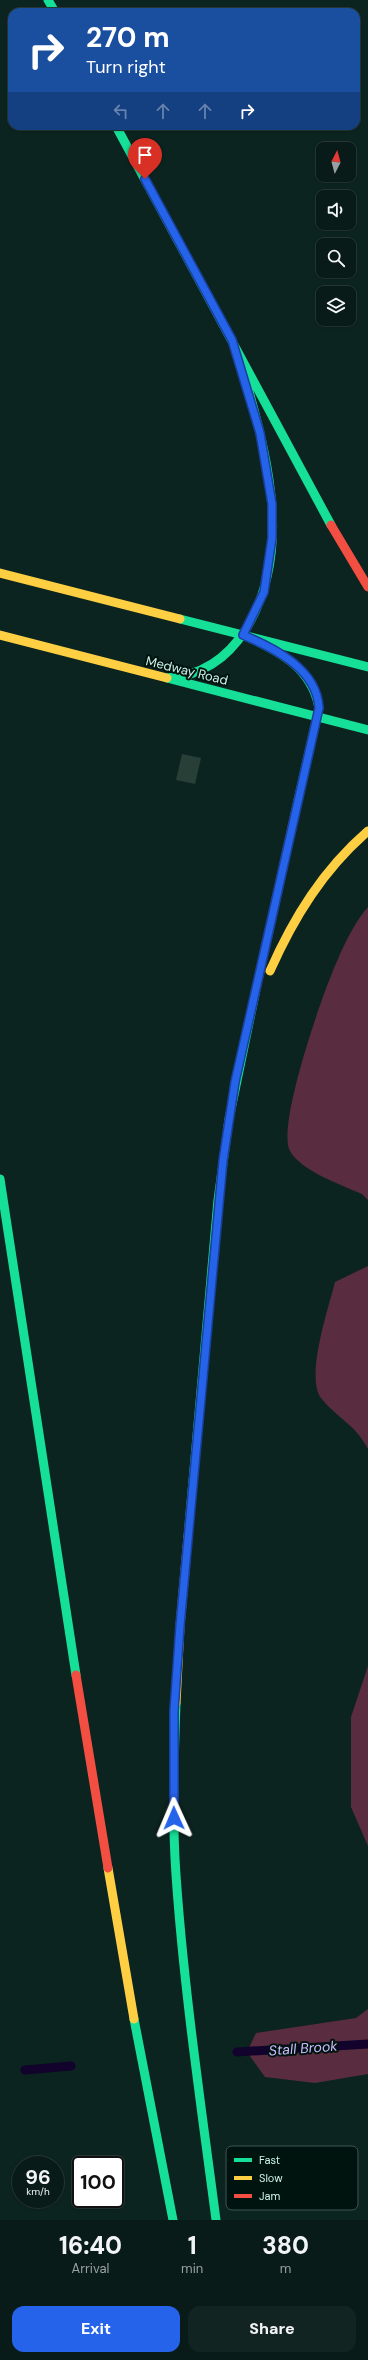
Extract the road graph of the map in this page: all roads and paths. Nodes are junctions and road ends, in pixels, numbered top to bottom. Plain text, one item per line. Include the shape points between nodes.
1 (118, 130) edge
2 (232, 340) junction
3 (0, 573) edge
4 (368, 587) edge
5 (0, 635) edge
6 (243, 635) junction
7 (368, 667) edge
8 (167, 678) junction
9 (318, 717) junction
10 (368, 730) edge
11 (368, 831) edge
12 (241, 1054) junction
13 (0, 1179) edge
14 (173, 2220) edge
15 (216, 2220) edge

1 - 2 main road
2 - 4 main road via 337,536
2 - 6 main road via 260,433 272,504 268,576 258,607
3 - 6 main road
5 - 8 main road, Medway Road
6 - 7 main road
6 - 8 main road via 215,665 192,676
6 - 9 main road via 267,646 302,671 316,689 319,698
8 - 9 main road, Medway Road
9 - 10 main road, Medway Road
9 - 12 main road
11 - 12 main road via 338,856 323,874 295,920 271,970
12 - 15 main road via 218,1200 180,1626 174,1753 174,1832 181,1931
13 - 14 main road via 100,1831

